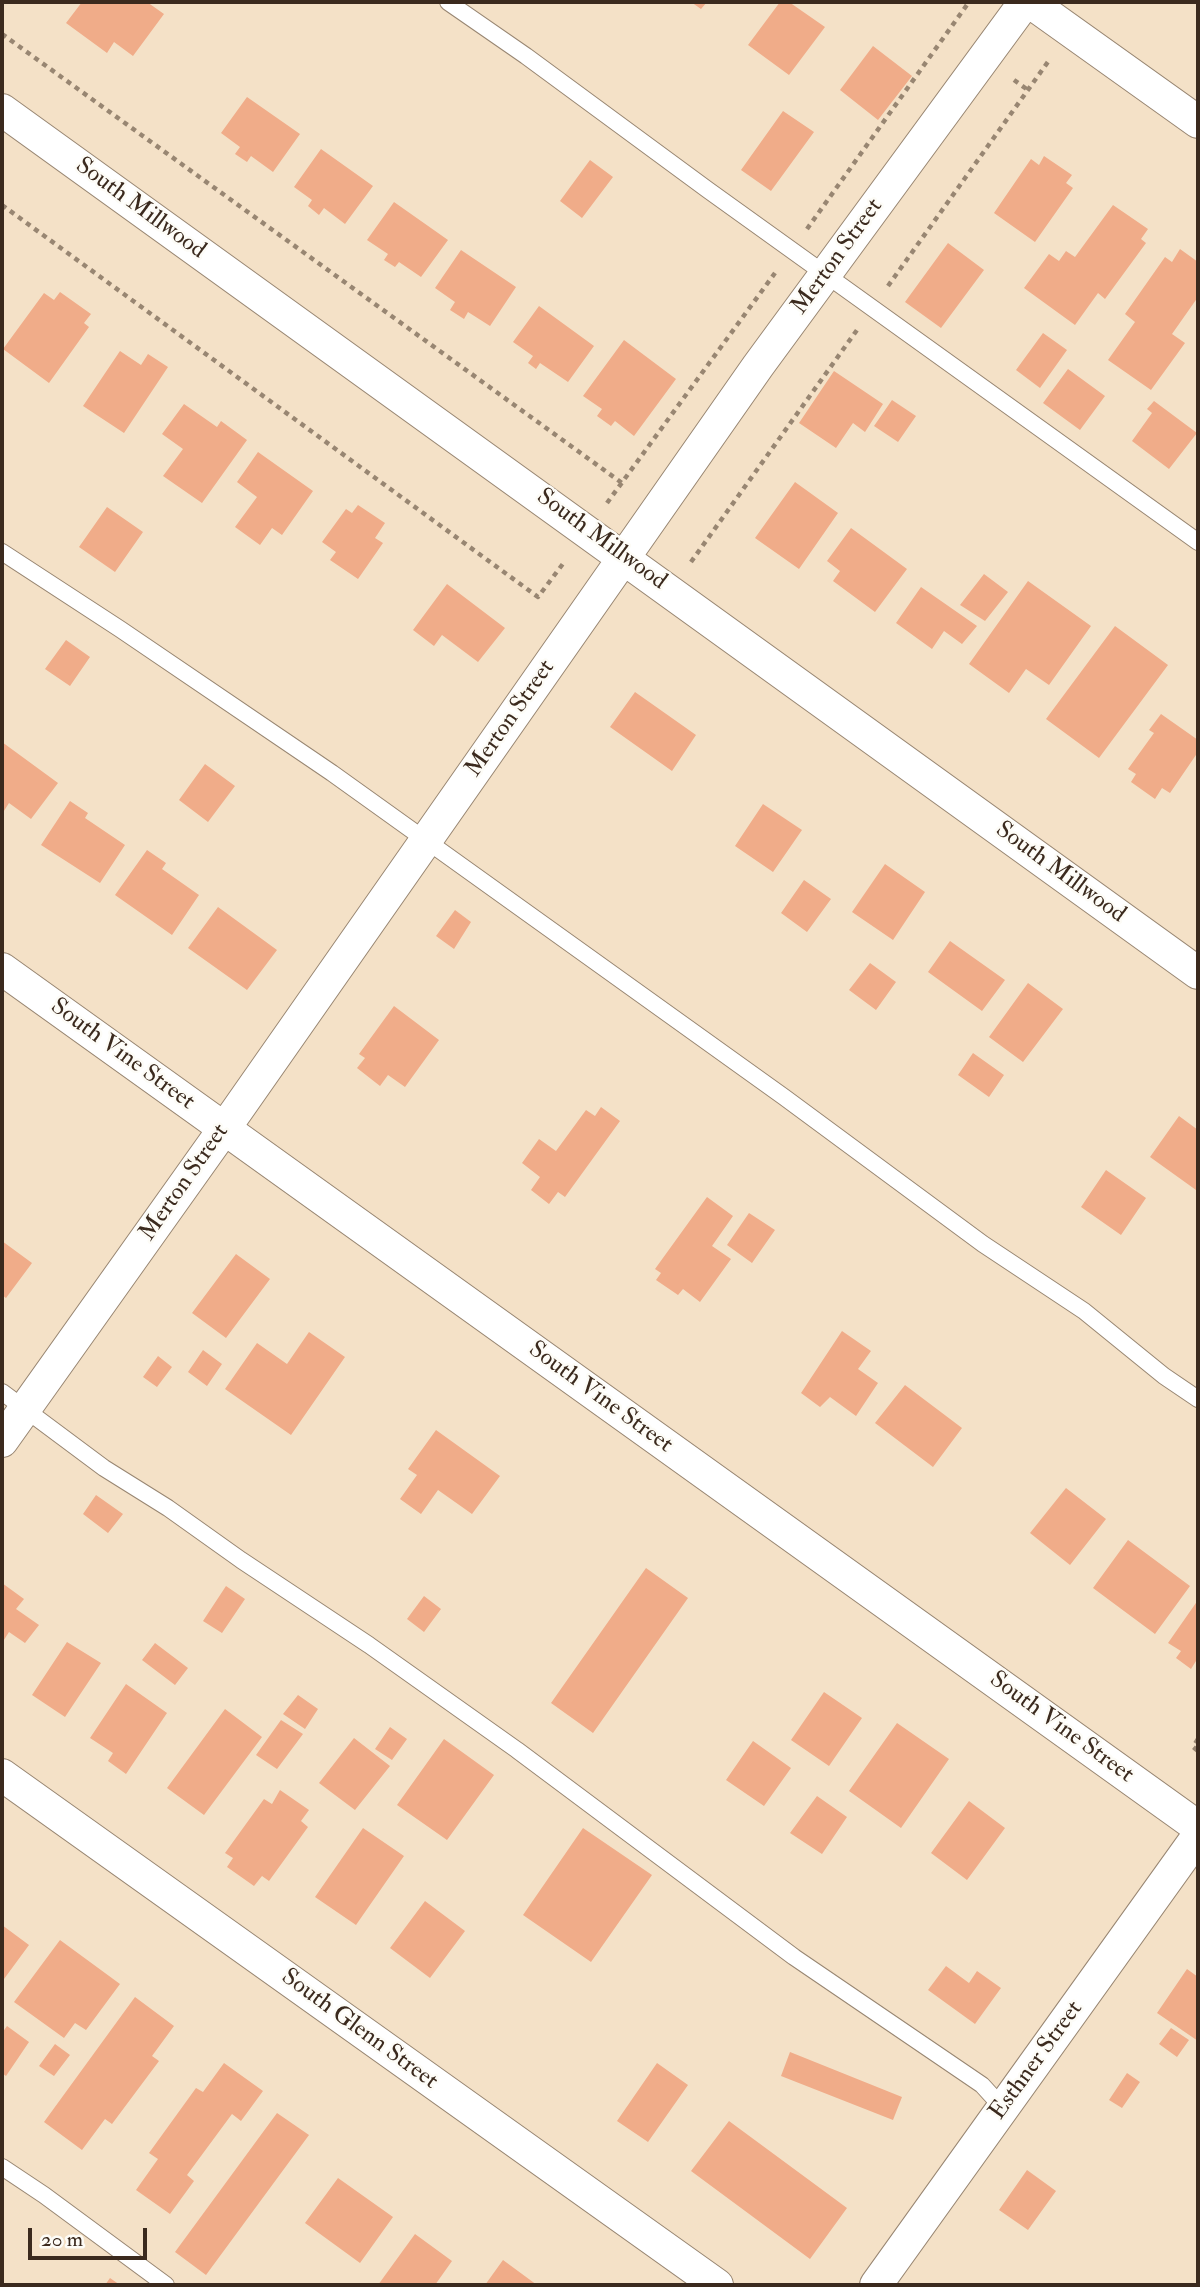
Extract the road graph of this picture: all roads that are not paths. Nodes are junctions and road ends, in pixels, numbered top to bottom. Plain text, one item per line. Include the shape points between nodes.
1 (448, 2) edge
2 (1027, 2) edge
3 (2, 110) edge
4 (1198, 122) edge
5 (826, 274) junction
6 (1198, 542) edge
7 (2, 552) edge
8 (624, 557) junction
9 (426, 841) junction
10 (2, 969) edge
11 (1198, 973) edge
12 (224, 1129) junction
13 (1198, 1399) edge
14 (13, 1401) edge
15 (2, 1441) edge
16 (2, 1775) edge
17 (1198, 1827) edge
18 (1198, 1836) edge
19 (1003, 2108) junction
20 (2, 2167) edge
21 (166, 2285) edge
22 (717, 2285) edge
23 (876, 2285) edge

1 - 5 lane
2 - 4 street
2 - 5 street, Merton Street
3 - 8 street, South Millwood
5 - 6 lane
5 - 8 street, Merton Street
7 - 9 lane via 310,757
8 - 9 street, Merton Street
8 - 11 street, South Millwood
9 - 12 street, Merton Street
9 - 13 lane via 983,1244 1084,1311
10 - 12 street, South Vine Street
12 - 14 street, Merton Street
12 - 17 street, South Vine Street
14 - 15 street, Merton Street
14 - 19 lane via 517,1750 794,1957 982,2085
16 - 22 street, South Glenn Street
18 - 19 street, Esthner Street
19 - 23 street, Esthner Street
20 - 21 lane

